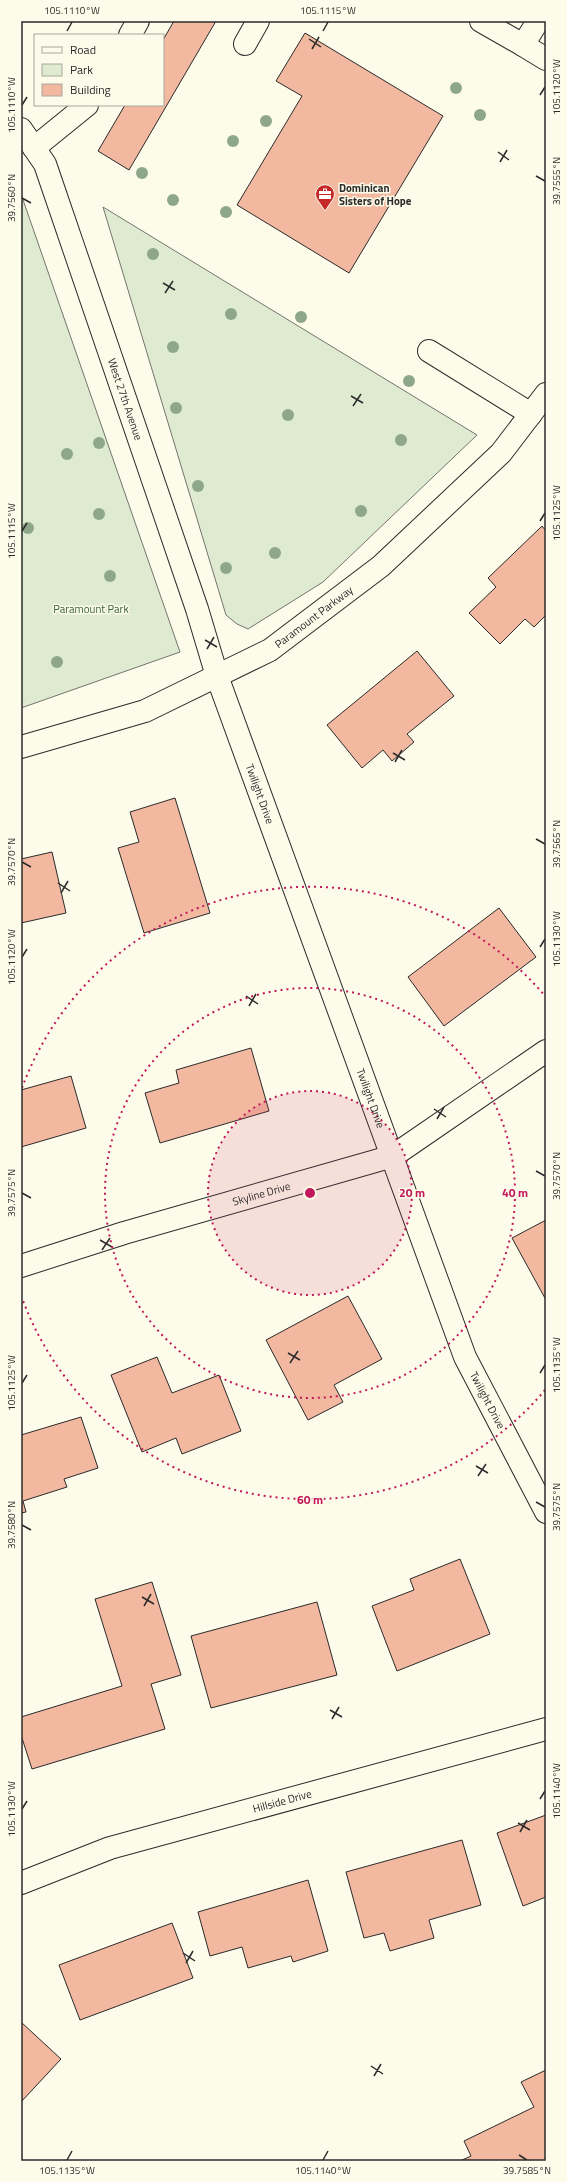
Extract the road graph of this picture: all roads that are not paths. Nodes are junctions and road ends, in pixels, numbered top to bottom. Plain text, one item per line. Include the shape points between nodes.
1 (138, 21) edge
2 (258, 21) edge
3 (481, 21) edge
4 (538, 21) edge
5 (131, 34) edge
6 (245, 44) dead end
7 (523, 45) junction
8 (546, 59) edge
9 (86, 106) edge
10 (21, 129) edge
11 (34, 148) junction
12 (429, 351) dead end
13 (546, 394) edge
14 (531, 414) junction
15 (217, 676) junction
16 (21, 747) edge
17 (546, 1051) edge
18 (393, 1156) junction
19 (21, 1266) edge
20 (546, 1512) edge
21 (546, 1729) edge
22 (21, 1883) edge

1 - 5 street
2 - 6 street
3 - 7 street
4 - 7 street
7 - 8 street
9 - 11 street
10 - 11 street, West 27th Avenue
11 - 15 street, West 27th Avenue via 45,164 197,609
12 - 14 street
13 - 14 street, Paramount Parkway
14 - 15 street, Paramount Parkway via 501,452 381,566 270,650
15 - 16 street, Paramount Parkway via 145,711
15 - 18 street, Twilight Drive
17 - 18 street, Skyline Drive
18 - 19 street, Skyline Drive via 124,1232
18 - 20 street, Twilight Drive via 465,1357
21 - 22 street, Hillside Drive via 110,1848

